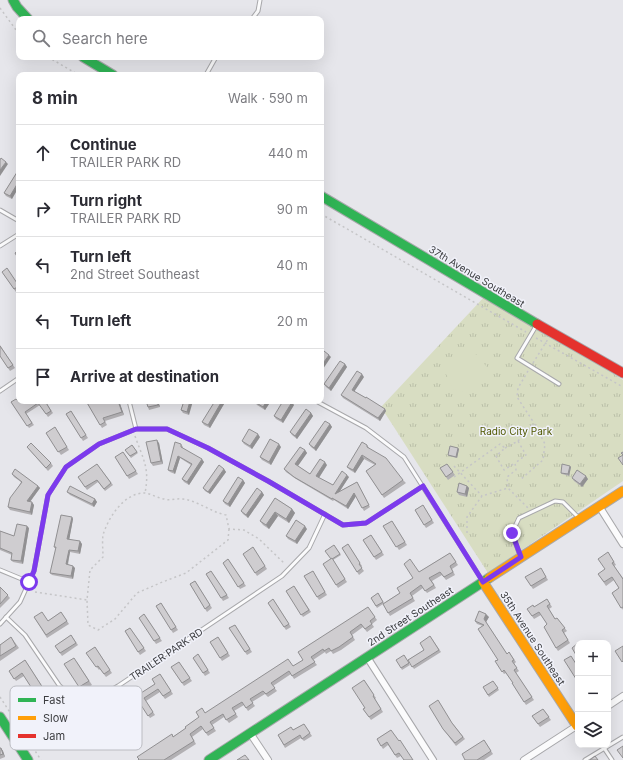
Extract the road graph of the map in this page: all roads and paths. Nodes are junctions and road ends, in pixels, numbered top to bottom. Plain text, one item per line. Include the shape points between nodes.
1 (13, 0) edge
2 (260, 0) edge
3 (0, 8) edge
4 (26, 16) edge
5 (254, 16) edge
6 (16, 30) edge
7 (53, 60) edge
8 (88, 60) edge
9 (214, 60) edge
10 (74, 72) edge
11 (108, 72) edge
12 (208, 72) edge
13 (324, 198) edge
14 (0, 210) edge
15 (324, 216) edge
16 (16, 219) edge
17 (16, 236) edge
18 (0, 246) edge
19 (537, 324) junction
20 (552, 333) junction
21 (531, 334) junction
22 (546, 343) junction
23 (531, 367) junction
24 (623, 373) edge
25 (16, 380) edge
26 (559, 384) dead end
27 (623, 387) edge
28 (0, 391) edge
29 (130, 404) edge
30 (322, 404) edge
31 (534, 423) junction
32 (136, 429) junction
33 (135, 436) dead end
34 (518, 441) junction
35 (505, 448) junction
36 (515, 463) junction
37 (454, 466) dead end
38 (460, 472) junction
39 (454, 477) edge
40 (520, 480) dead end
41 (423, 486) junction
42 (508, 488) junction
43 (623, 491) edge
44 (145, 492) junction
45 (482, 496) junction
46 (599, 506) junction
47 (531, 512) junction
48 (325, 514) junction
49 (580, 519) junction
50 (229, 529) junction
51 (466, 534) dead end
52 (623, 544) edge
53 (521, 557) junction
54 (286, 566) dead end
55 (0, 570) edge
56 (29, 582) junction
57 (483, 582) junction
58 (35, 592) dead end
59 (87, 600) junction
60 (6, 617) junction
61 (0, 624) edge
62 (368, 657) junction
63 (60, 686) edge
64 (118, 686) edge
65 (623, 696) edge
66 (0, 697) edge
67 (611, 704) edge
68 (10, 712) edge
69 (0, 717) edge
70 (575, 720) edge
71 (575, 727) edge
72 (10, 732) edge
73 (250, 733) junction
74 (623, 737) edge
75 (611, 744) edge
76 (604, 748) joint
77 (21, 750) edge
78 (34, 750) edge
79 (28, 760) edge
80 (41, 760) edge
81 (209, 760) edge
82 (268, 760) edge
83 (433, 760) edge
84 (524, 760) edge
85 (585, 760) edge
86 (612, 760) edge

1 - 4 street
2 - 5 lane
3 - 6 path
7 - 10 path
8 - 11 street
9 - 12 lane
13 - 19 street, 37th Avenue Southeast
14 - 16 lane
15 - 21 path
17 - 18 lane
19 - 20 street, 37th Avenue Southeast
19 - 21 lane
20 - 22 path
20 - 24 street, 37th Avenue Southeast
21 - 22 path
21 - 23 lane via 517,358
22 - 23 path
22 - 27 path
23 - 26 lane
23 - 31 path via 518,388 517,397
25 - 28 lane
29 - 32 lane
30 - 41 lane via 366,428 404,457
31 - 34 path
31 - 40 path via 545,444 543,460
32 - 48 lane via 167,429 208,448
32 - 56 lane via 99,444 66,467 48,495 34,571
33 - 44 path via 146,465 148,479
34 - 35 path
34 - 36 path via 526,455
35 - 36 path via 496,456 504,470
35 - 38 path via 500,444
36 - 42 path via 516,470 507,477
37 - 38 path
38 - 39 path
38 - 45 path
41 - 48 lane via 366,523 343,525
41 - 57 lane
42 - 45 path
42 - 47 path
43 - 46 street, 2nd Street Southeast
44 - 50 path via 166,500 183,499 226,515
44 - 59 path via 126,499 111,517 103,536 103,557 90,570
45 - 51 path via 467,517
46 - 49 street, 2nd Street Southeast
46 - 52 street
47 - 49 lane via 555,501 563,502
47 - 53 lane via 519,518 512,533
48 - 64 lane, TRAILER PARK RD via 309,548 282,576
49 - 53 street, 2nd Street Southeast
50 - 54 path via 244,530 259,539
50 - 59 path via 228,540 186,574 138,593 115,619 98,630 88,625
53 - 57 street, 2nd Street Southeast
55 - 56 lane
56 - 60 lane via 20,602
57 - 62 street, 2nd Street Southeast
57 - 70 street, 35th Avenue Southeast
58 - 59 path
60 - 61 lane
60 - 63 lane, TRAILER PARK RD via 25,635
62 - 73 street, 2nd Street Southeast
62 - 83 street
65 - 67 street
66 - 68 path
69 - 72 street
71 - 84 street
73 - 81 street, 2nd Street Southeast
73 - 82 street
74 - 75 lane
76 - 85 lane
76 - 86 lane
77 - 79 street
78 - 80 path

